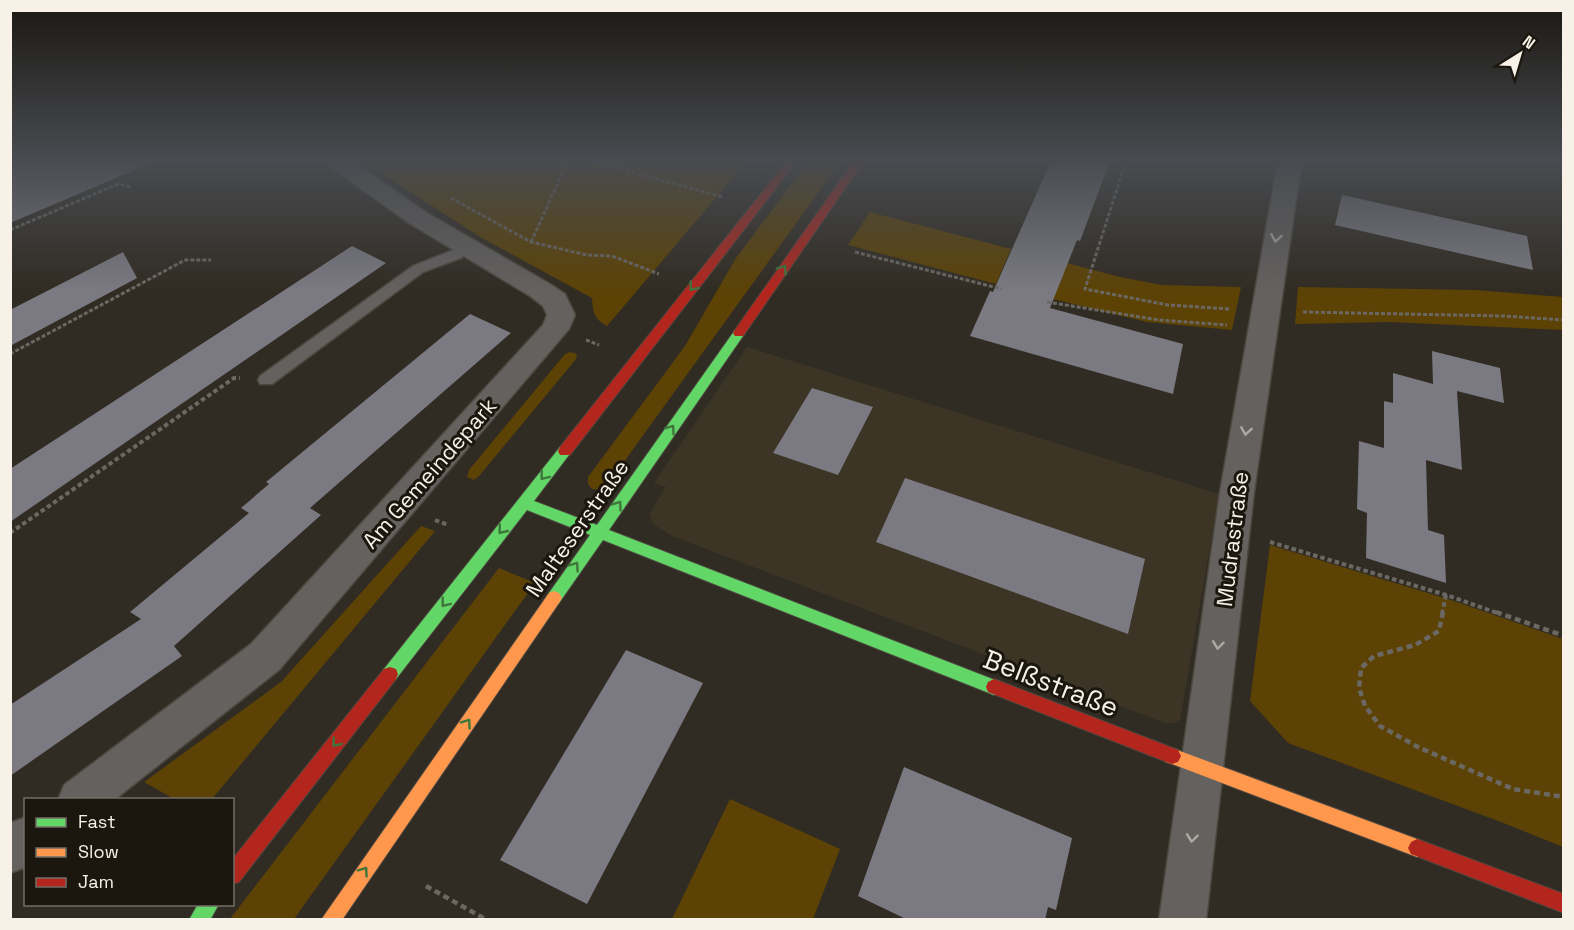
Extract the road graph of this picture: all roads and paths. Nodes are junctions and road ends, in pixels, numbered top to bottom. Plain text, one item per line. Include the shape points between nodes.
1 (70, 204) edge
2 (399, 204) edge
3 (462, 204) edge
4 (548, 204) edge
5 (758, 204) edge
6 (829, 204) edge
7 (1112, 204) edge
8 (1282, 204) edge
9 (10, 230) edge
10 (531, 242) junction
11 (468, 248) junction
12 (537, 249) dead end
13 (855, 252) dead end
14 (211, 260) dead end
15 (659, 274) dead end
16 (1002, 289) dead end
17 (1047, 302) dead end
18 (1240, 310) dead end
19 (1302, 312) dead end
20 (1563, 320) edge
21 (1238, 325) dead end
22 (10, 354) edge
23 (266, 380) joint
24 (524, 503) junction
25 (599, 532) junction
26 (10, 533) edge
27 (1263, 539) dead end
28 (1446, 595) junction
29 (1563, 636) edge
30 (1202, 767) junction
31 (1563, 797) edge
32 (82, 798) edge
33 (24, 840) edge
34 (10, 851) edge
35 (234, 872) edge
36 (426, 886) dead end
37 (1563, 904) edge
38 (208, 906) edge
39 (198, 920) edge
40 (330, 920) edge
41 (487, 920) edge
42 (1182, 920) edge

1 - 9 path
2 - 11 street, Am Gemeindepark
3 - 10 path
4 - 10 path
5 -> 24 main road
25 -> 6 main road, Malteserstraße
7 - 18 path via 1085,289 1168,305
8 -> 30 street, Mudrastraße via 1237,492
10 - 12 path
10 - 15 path via 587,255 612,256
11 - 23 lane via 418,269
11 - 32 street, Am Gemeindepark via 555,301 561,315 555,329 265,657
13 - 16 path
14 - 22 path via 185,260
17 - 21 path via 1134,318
19 - 20 path
23 - 26 path via 234,378
24 - 25 main road, Belßstraße
24 -> 35 main road
25 - 30 main road, Belßstraße
40 -> 25 main road, Malteserstraße
27 - 28 path
28 - 29 path
28 - 31 path via 1438,631 1415,645 1374,656 1361,668 1359,688 1365,706 1380,726 1418,747 1513,789
30 - 37 main road, Belßstraße
30 -> 42 street, Mudrastraße
33 - 34 street
36 - 41 path
38 - 39 main road

